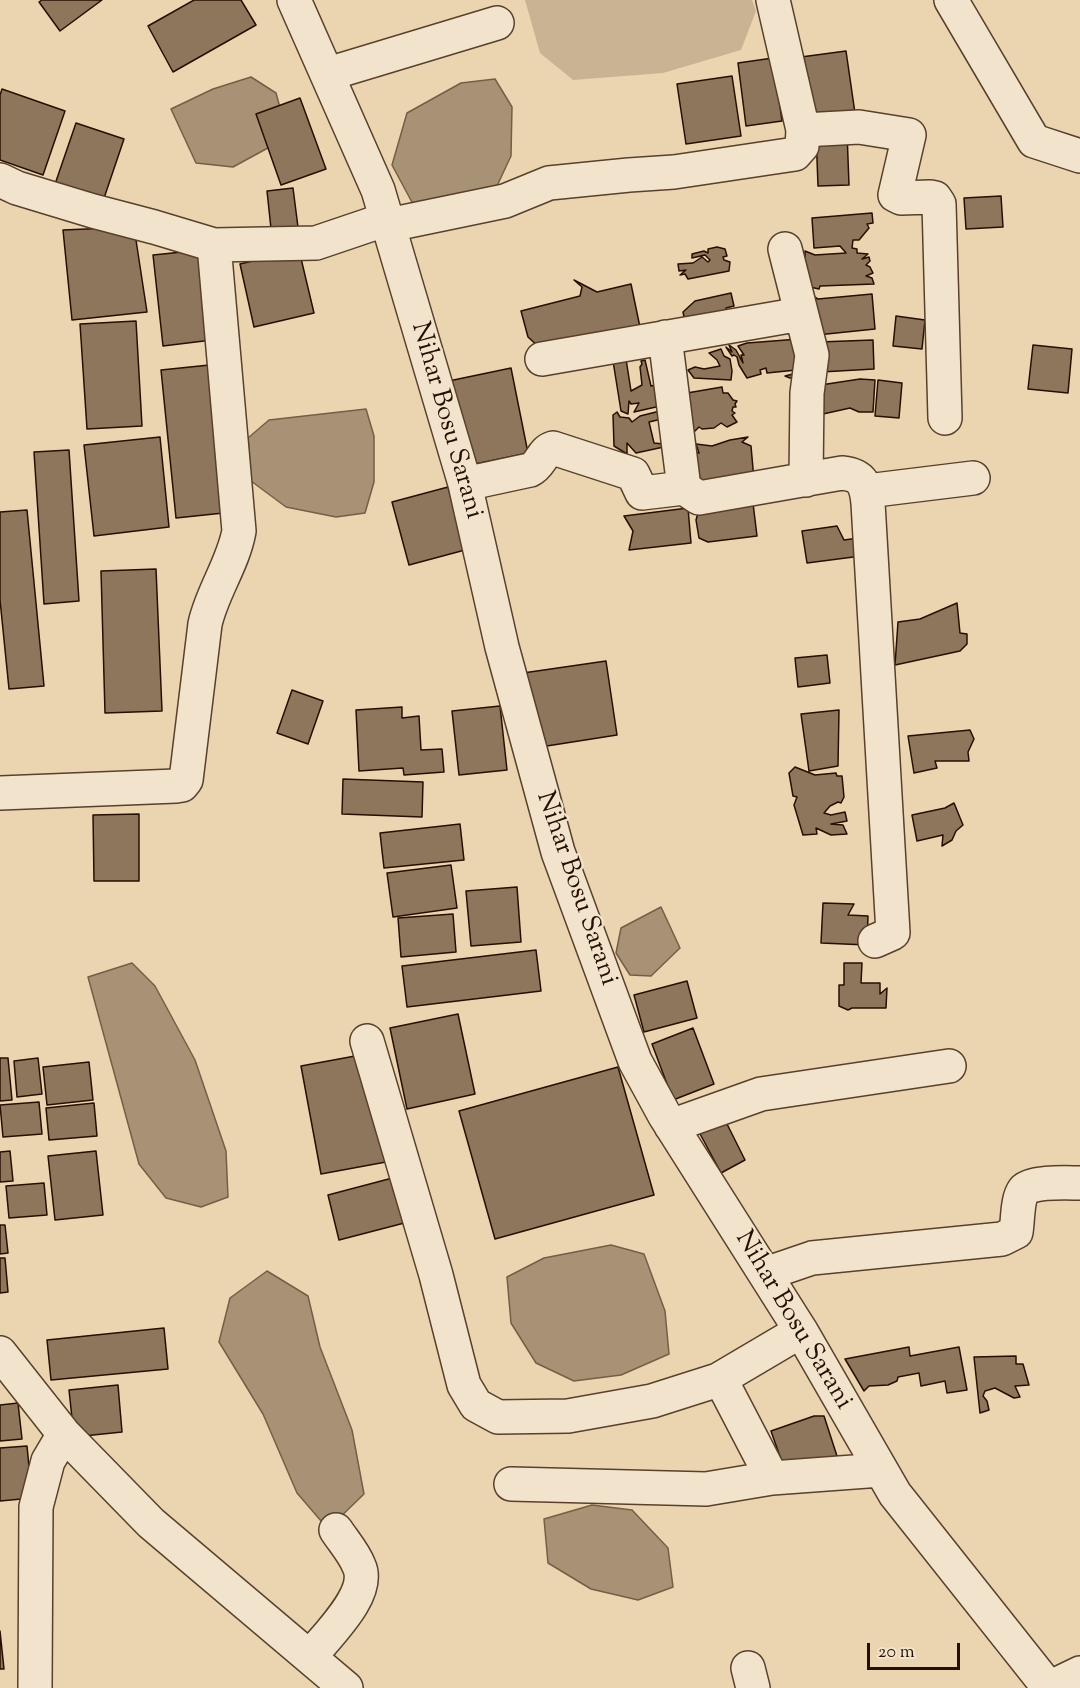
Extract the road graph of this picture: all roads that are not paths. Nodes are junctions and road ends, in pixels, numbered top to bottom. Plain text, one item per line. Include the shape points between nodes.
1 (294, 0) edge
2 (772, 0) edge
3 (951, 0) edge
4 (497, 23) dead end
5 (328, 75) junction
6 (803, 130) junction
7 (1080, 156) edge
8 (0, 180) edge
9 (388, 222) junction
10 (214, 245) junction
11 (784, 249) dead end
12 (801, 314) junction
13 (664, 337) junction
14 (542, 359) dead end
15 (945, 418) dead end
16 (973, 478) dead end
17 (806, 480) junction
18 (465, 484) junction
19 (684, 488) junction
20 (867, 491) junction
21 (0, 793) edge
22 (875, 941) dead end
23 (367, 1041) dead end
24 (949, 1066) dead end
25 (671, 1126) junction
26 (1080, 1183) edge
27 (765, 1274) junction
28 (801, 1331) junction
29 (0, 1353) edge
30 (718, 1380) junction
31 (64, 1434) junction
32 (881, 1470) junction
33 (772, 1478) junction
34 (511, 1484) dead end
35 (336, 1530) dead end
36 (310, 1657) junction
37 (1080, 1673) edge
38 (29, 1687) edge
39 (346, 1688) edge
40 (1049, 1688) edge

1 - 5 street, Nihar Bosu Sarani
2 - 6 street
3 - 7 street via 1034,141
4 - 5 street
5 - 9 street, Nihar Bosu Sarani
6 - 9 street via 802,146 795,154 674,172 549,183 505,201
6 - 15 street via 859,127 909,135 895,195 935,198 939,204
8 - 10 street via 16,188
9 - 10 street via 316,243
9 - 18 street, Nihar Bosu Sarani
10 - 21 street via 239,531 204,624 186,780 176,786
11 - 12 street
12 - 13 street
12 - 17 street via 812,354 807,393
13 - 14 street
13 - 19 street
16 - 20 street
17 - 19 street via 699,498
17 - 20 street via 854,474
18 - 19 street via 530,470 553,448 633,474 642,493
18 - 25 street, Nihar Bosu Sarani via 502,647 558,852 634,1061
20 - 22 street via 893,933
23 - 30 street via 464,1385 476,1406 498,1417 568,1416 652,1401
24 - 25 street via 761,1094
25 - 27 street, Nihar Bosu Sarani
26 - 27 street via 1053,1183 1023,1191 1016,1232 1002,1239 812,1258
27 - 28 street, Nihar Bosu Sarani
28 - 30 street
28 - 32 street, Nihar Bosu Sarani
29 - 31 street
30 - 33 street
31 - 36 street via 151,1523
31 - 38 street via 48,1461 36,1507
32 - 33 street
32 - 40 street, Nihar Bosu Sarani via 895,1494
33 - 34 street via 706,1489
35 - 36 street via 359,1565 362,1582 351,1605
36 - 39 street
37 - 40 street

